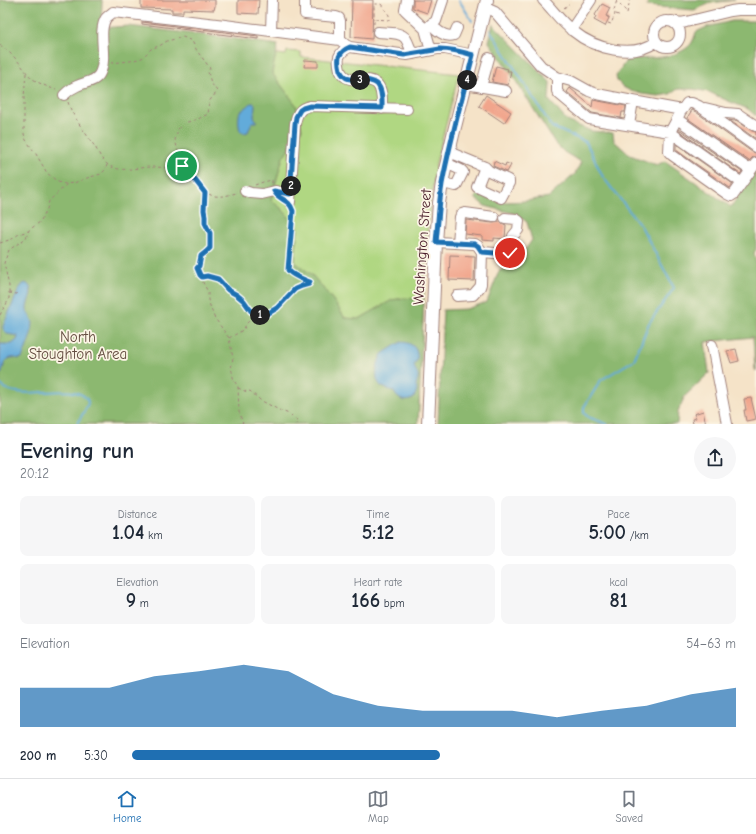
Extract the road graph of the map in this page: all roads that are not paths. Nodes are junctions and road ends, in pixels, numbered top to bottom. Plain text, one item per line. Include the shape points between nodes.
1 (272, 0) edge
2 (305, 0) edge
3 (407, 0) edge
4 (443, 0) edge
5 (543, 0) edge
6 (592, 0) edge
7 (486, 4) edge
8 (756, 10) edge
9 (756, 17) edge
10 (671, 21) junction
11 (428, 27) junction
12 (456, 28) dead end
13 (376, 30) road end
14 (571, 30) junction
15 (271, 31) junction
16 (680, 38) junction
17 (340, 40) junction
18 (656, 42) junction
19 (350, 47) junction
20 (431, 50) junction
21 (414, 54) junction
22 (473, 55) junction
23 (489, 58) dead end
24 (558, 77) junction
25 (467, 80) junction
26 (481, 87) junction
27 (506, 91) dead end
28 (64, 95) road end
29 (633, 102) junction
30 (699, 106) junction
31 (382, 108) junction
32 (407, 109) dead end
33 (682, 110) junction
34 (677, 119) junction
35 (629, 125) junction
36 (756, 126) edge
37 (670, 132) junction
38 (756, 147) edge
39 (448, 157) junction
40 (485, 167) dead end
41 (753, 167) edge
42 (442, 183) junction
43 (742, 183) junction
44 (245, 191) dead end
45 (494, 217) dead end
46 (505, 218) dead end
47 (436, 242) junction
48 (458, 243) junction
49 (482, 252) junction
50 (457, 296) dead end
51 (712, 345) dead end
52 (428, 424) edge
53 (727, 424) edge

1 - 15 street
2 - 17 street via 305,14 339,18
3 - 11 street via 405,10
4 - 11 street via 436,21
5 - 14 street
6 - 14 street
7 - 22 main road, Washington Street
7 - 24 street via 541,66
8 - 10 street via 731,11 681,23
9 - 16 street via 739,16 720,20 689,29
10 - 16 street via 679,28
10 - 18 street via 663,21 656,26
11 - 12 street via 451,36 454,35
11 - 20 street
13 - 21 street via 402,35
14 - 18 street via 594,44 626,51 642,49
15 - 17 street
15 - 28 street via 113,12 104,25 103,59 99,75 94,80 72,88
16 - 18 street via 670,47 661,46
17 - 19 street
19 - 21 street
19 - 31 street via 344,50 339,58 341,71 350,79 377,84
20 - 21 street
20 - 22 street via 445,49
22 - 25 main road, Washington Street
23 - 26 street
24 - 29 street via 597,94
24 - 35 street via 559,94 589,119
25 - 26 street
25 - 39 main road, Washington Street
26 - 27 street
29 - 33 street
29 - 35 street
30 - 33 street via 689,102
30 - 36 street via 738,114
30 - 38 street
31 - 32 street
31 - 44 street via 303,108 295,124 291,201 274,191 262,194
33 - 34 street
34 - 37 street
34 - 41 street
35 - 37 street
37 - 43 street
37 - 43 street via 671,154 727,194 732,195
39 - 40 street
39 - 42 main road, Washington Street
39 - 42 street via 463,172 456,186
41 - 43 street
42 - 47 main road, Washington Street
45 - 48 street via 462,214
46 - 49 street via 518,221 519,228 512,230 512,250 509,254
47 - 48 street
47 - 52 main road, Washington Street
48 - 49 street via 475,244
49 - 50 street via 481,286 473,295
51 - 53 street

